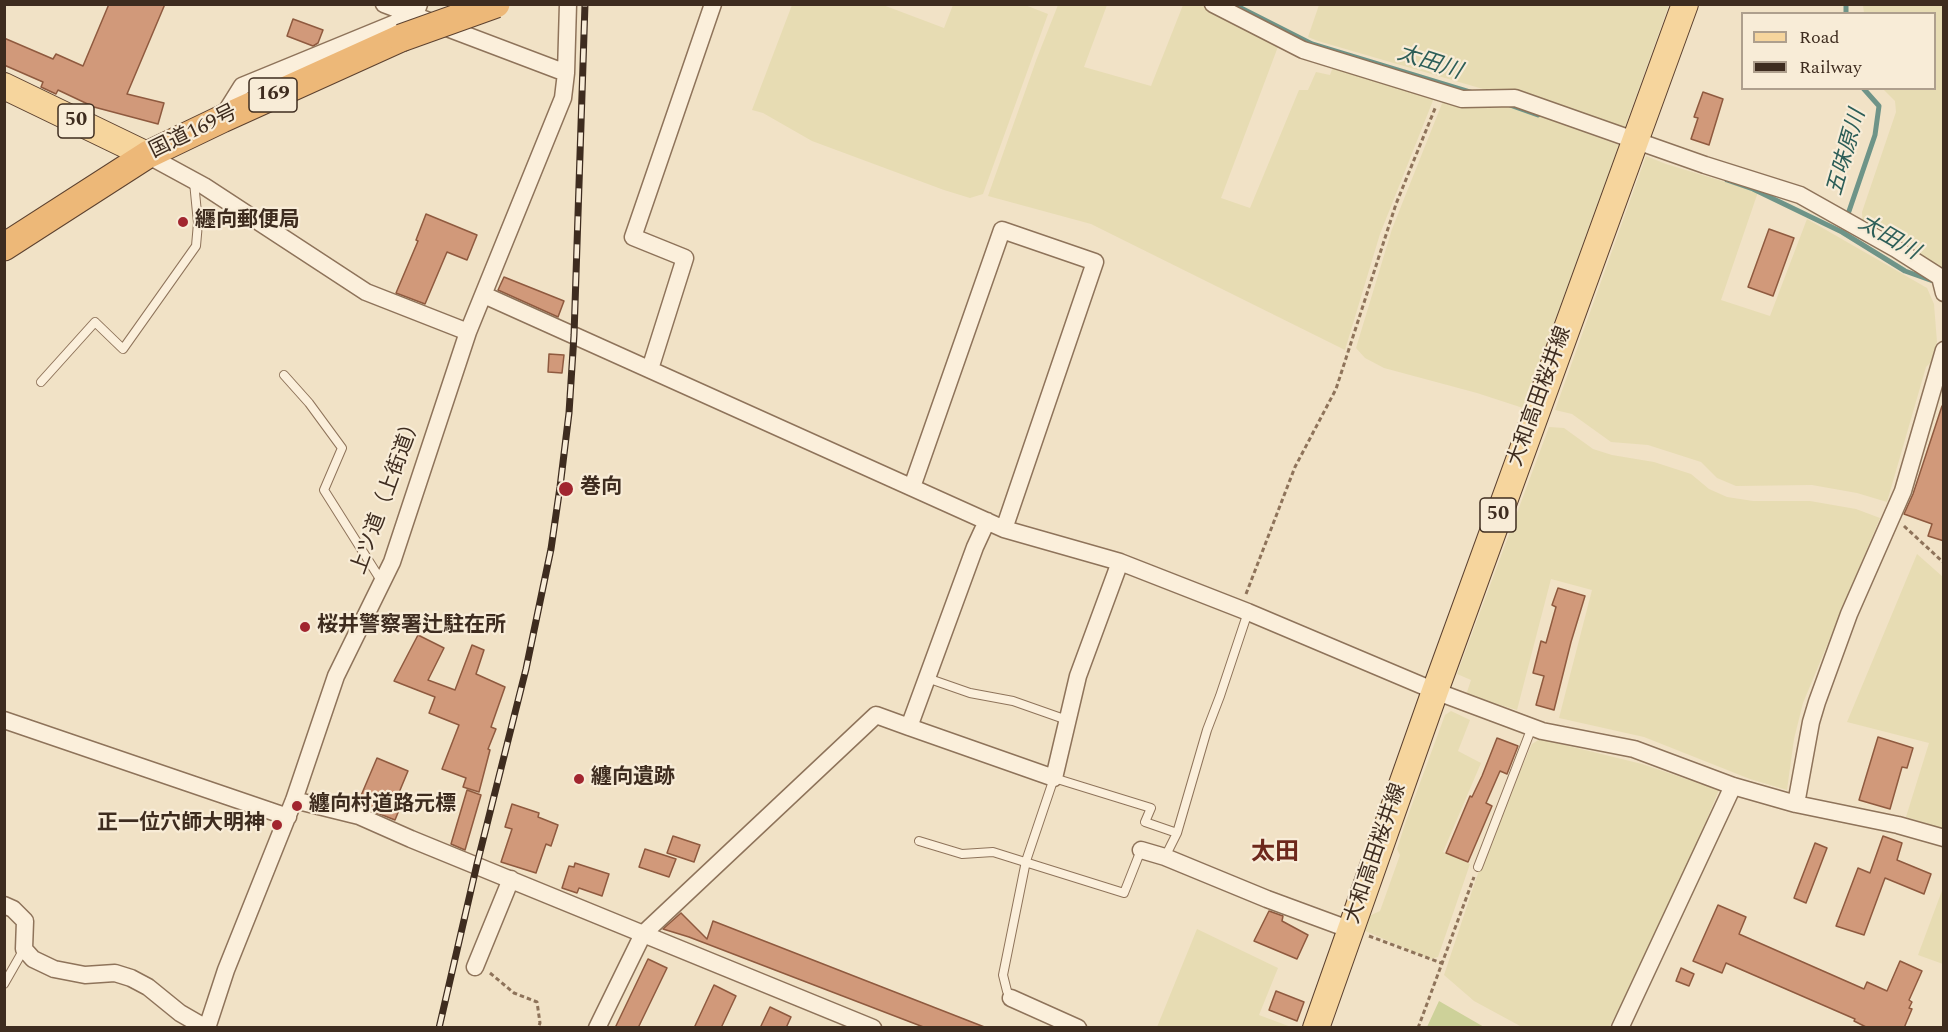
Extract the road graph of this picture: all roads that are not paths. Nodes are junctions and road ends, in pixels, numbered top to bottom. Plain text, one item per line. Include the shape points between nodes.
1 (384, 4) edge
2 (496, 4) edge
3 (568, 4) edge
4 (713, 4) edge
5 (1213, 4) edge
6 (1685, 4) edge
7 (417, 10) edge
8 (566, 73) junction
9 (4, 86) edge
10 (222, 118) junction
11 (1635, 140) junction
12 (147, 155) junction
13 (194, 181) junction
14 (4, 247) edge
15 (1942, 282) edge
16 (484, 295) junction
17 (468, 332) junction
18 (1944, 350) edge
19 (650, 369) junction
20 (284, 375) dead end
21 (41, 382) dead end
22 (912, 487) junction
23 (987, 521) junction
24 (1004, 529) junction
25 (1120, 562) junction
26 (382, 582) junction
27 (1244, 611) junction
28 (927, 678) junction
29 (1435, 691) junction
30 (4, 720) edge
31 (1067, 720) junction
32 (909, 727) junction
33 (1532, 727) junction
34 (1054, 778) junction
35 (1733, 786) junction
36 (294, 800) junction
37 (1796, 804) junction
38 (288, 817) junction
39 (1177, 833) junction
40 (1944, 838) edge
41 (919, 841) dead end
42 (1141, 850) joint
43 (1165, 857) junction
44 (1026, 861) junction
45 (1478, 867) road end
46 (512, 879) junction
47 (4, 905) edge
48 (1351, 930) junction
49 (643, 934) junction
50 (24, 949) junction
51 (475, 967) road end
52 (4, 984) edge
53 (1011, 998) joint
54 (207, 1028) edge
55 (597, 1028) edge
56 (873, 1028) edge
57 (1078, 1028) edge
58 (1317, 1028) edge
59 (1620, 1028) edge

1 - 7 street
2 - 10 highway, 国道169号 / 169, bridge via 401,39
3 - 8 street, 上ツ道（上街道）
4 - 19 street via 633,237 685,258
5 - 11 street via 1303,50 1462,99 1515,98
6 - 11 main road, 大和高田桜井線 / 50
7 - 8 street
7 - 10 street via 242,86
8 - 16 street, 上ツ道（上街道） via 563,98
9 - 12 main road, 50
10 - 12 highway, 国道169号 / 169
11 - 15 street via 1800,195 1896,249
11 - 29 main road, 大和高田桜井線 / 50
12 - 13 street
12 - 14 highway, 国道169号 / 169
13 - 17 street via 366,292
13 - 21 lane via 196,246 123,349 95,322
16 - 17 street, 上ツ道（上街道）
16 - 19 street
17 - 26 street, 上ツ道（上街道）
18 - 37 street via 1894,516 1849,614 1817,702
19 - 22 street
20 - 26 lane via 342,448 324,490
22 - 23 street
22 - 24 street via 1002,230 1095,262
23 - 24 street
23 - 28 street
24 - 25 street
25 - 27 street
25 - 31 street via 1078,676
26 - 36 street, 上ツ道（上街道） via 336,676
27 - 29 street
27 - 39 lane
28 - 31 lane
28 - 32 street
29 - 33 street
29 - 48 main road, 大和高田桜井線 / 50
30 - 38 street
31 - 34 street
32 - 34 street
32 - 49 street via 876,715
33 - 35 street via 1634,749
33 - 45 lane
34 - 39 lane via 1151,808 1145,822
34 - 44 lane
35 - 37 street
35 - 59 street
36 - 38 street, 上ツ道（上街道）
36 - 46 street via 359,816
37 - 40 street
38 - 54 street, 上ツ道（上街道） via 226,970
39 - 43 lane
41 - 44 lane via 962,854 993,852
42 - 43 street
42 - 44 lane via 1124,893
43 - 48 street
44 - 53 lane via 1004,975
46 - 49 street
46 - 51 street
47 - 50 street via 25,921
48 - 58 main road, 大和高田桜井線 / 50
49 - 55 street
49 - 56 street
50 - 52 lane
50 - 54 street via 33,959 54,969 85,975 115,973 131,978
53 - 57 street

